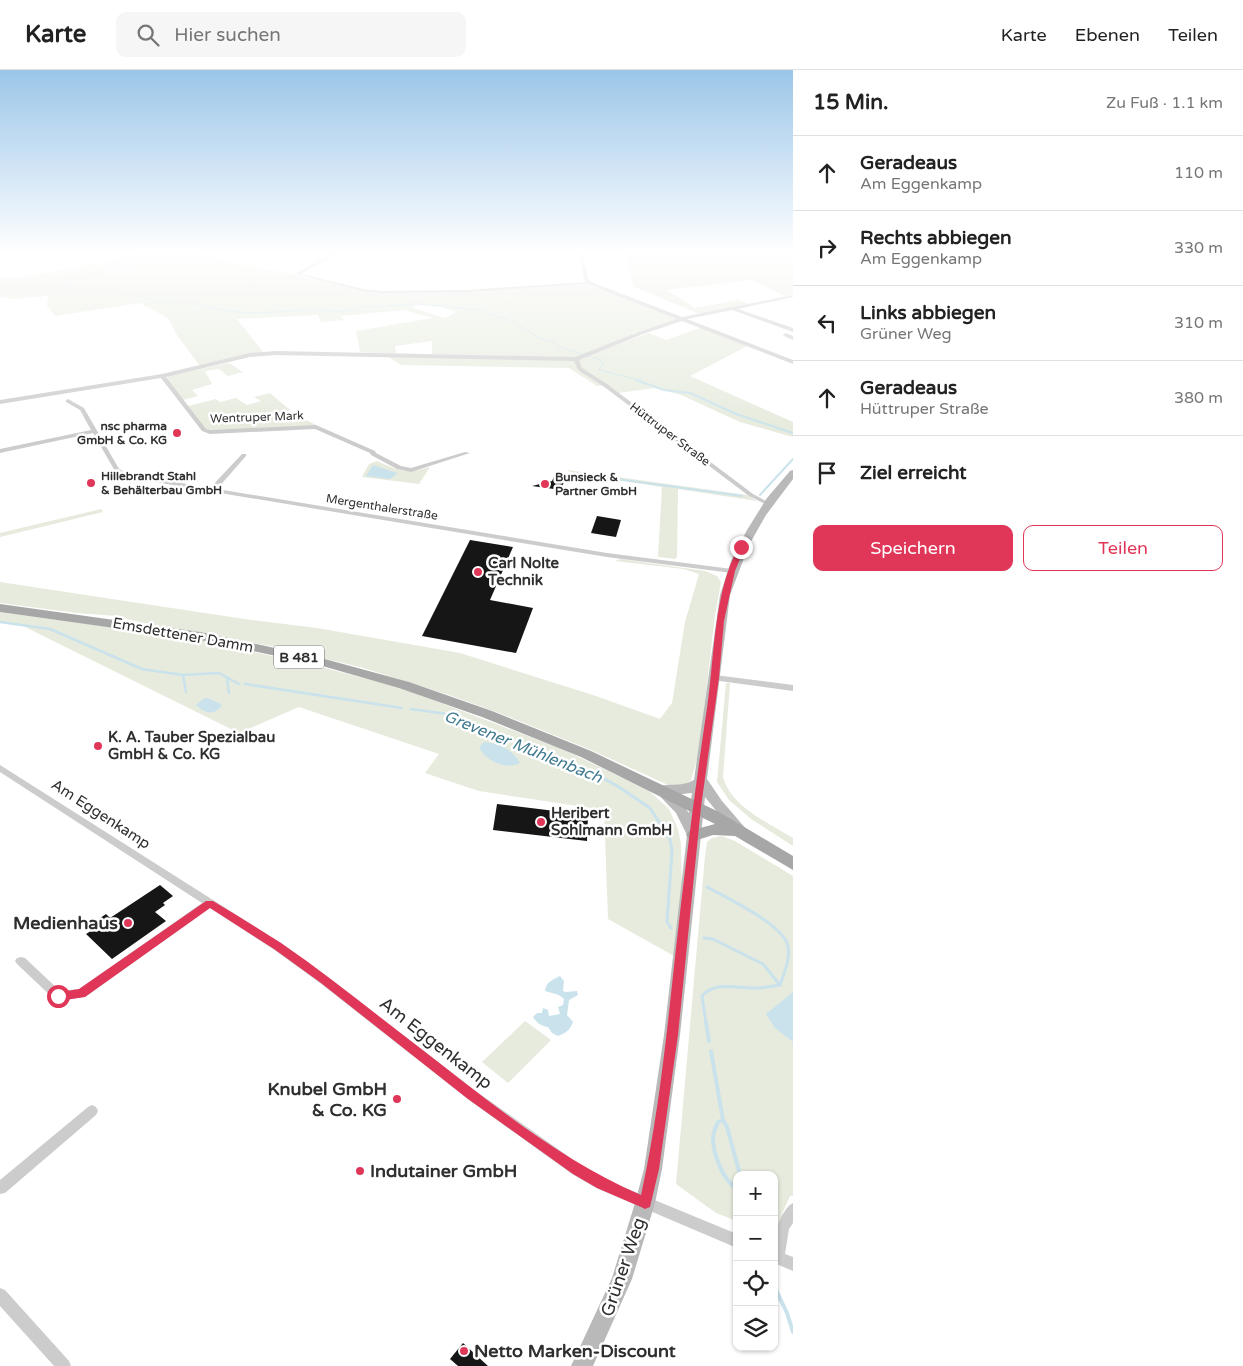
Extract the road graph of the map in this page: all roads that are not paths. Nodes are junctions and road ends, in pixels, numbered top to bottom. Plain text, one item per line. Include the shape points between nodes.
1 (673, 313) edge
2 (706, 313) edge
3 (747, 313) edge
4 (685, 318) junction
5 (793, 330) edge
6 (786, 335) dead end
7 (793, 338) edge
8 (793, 354) edge
9 (581, 357) junction
10 (783, 357) junction
11 (793, 362) edge
12 (162, 376) junction
13 (68, 401) dead end
14 (0, 402) edge
15 (94, 431) junction
16 (0, 451) edge
17 (373, 453) joint
18 (467, 453) dead end
19 (244, 455) dead end
20 (791, 477) edge
21 (211, 491) junction
22 (769, 504) junction
23 (732, 571) junction
24 (0, 608) edge
25 (715, 678) junction
26 (793, 688) edge
27 (0, 768) edge
28 (702, 781) junction
29 (661, 790) junction
30 (697, 807) junction
31 (742, 833) junction
32 (694, 835) junction
33 (793, 864) edge
34 (210, 903) junction
35 (21, 961) dead end
36 (92, 1111) dead end
37 (0, 1188) edge
38 (645, 1203) junction
39 (793, 1210) edge
40 (733, 1238) edge
41 (778, 1250) edge
42 (778, 1258) edge
43 (793, 1264) edge
44 (0, 1295) edge
45 (64, 1366) edge
46 (582, 1366) edge

1 - 4 street
2 - 4 street
3 - 5 street
4 - 9 street
4 - 10 street
6 - 7 street
8 - 10 street
9 - 12 street via 276,353 250,355
9 - 22 street, Hüttruper Straße via 580,369 752,495
10 - 11 street
12 - 14 street
12 - 17 street, Wentruper Mark via 204,430 316,427
13 - 15 street, Mergenthalerstraße via 82,409
15 - 16 street
15 - 21 street, Mergenthalerstraße via 122,474
17 - 18 street, Wentruper Mark via 399,468 411,470
19 - 21 street
20 - 22 main road
21 - 23 street, Mergenthalerstraße
22 - 23 main road via 741,547
23 - 25 main road via 720,621
24 - 29 main road, Emsdettener Damm / B 481 via 200,636 330,664 487,714 586,754
25 - 26 street
25 - 28 main road
27 - 34 street, Am Eggenkamp
28 - 29 main road via 686,790
28 - 30 main road
28 - 31 main road
29 - 30 main road, Emsdettener Damm / B 481
29 - 32 main road via 682,810
30 - 31 main road, B 481
30 - 32 main road, Grüner Weg
31 - 32 main road via 713,829
31 - 33 main road, B 481
32 - 38 main road, Grüner Weg via 670,1055
34 - 35 street via 81,994 58,996
34 - 38 street, Am Eggenkamp via 324,980 472,1096 577,1170
36 - 37 street
38 - 40 street, Am Eggenkamp
38 - 46 main road, Grüner Weg via 612,1304
39 - 41 street
42 - 43 street
44 - 45 street

